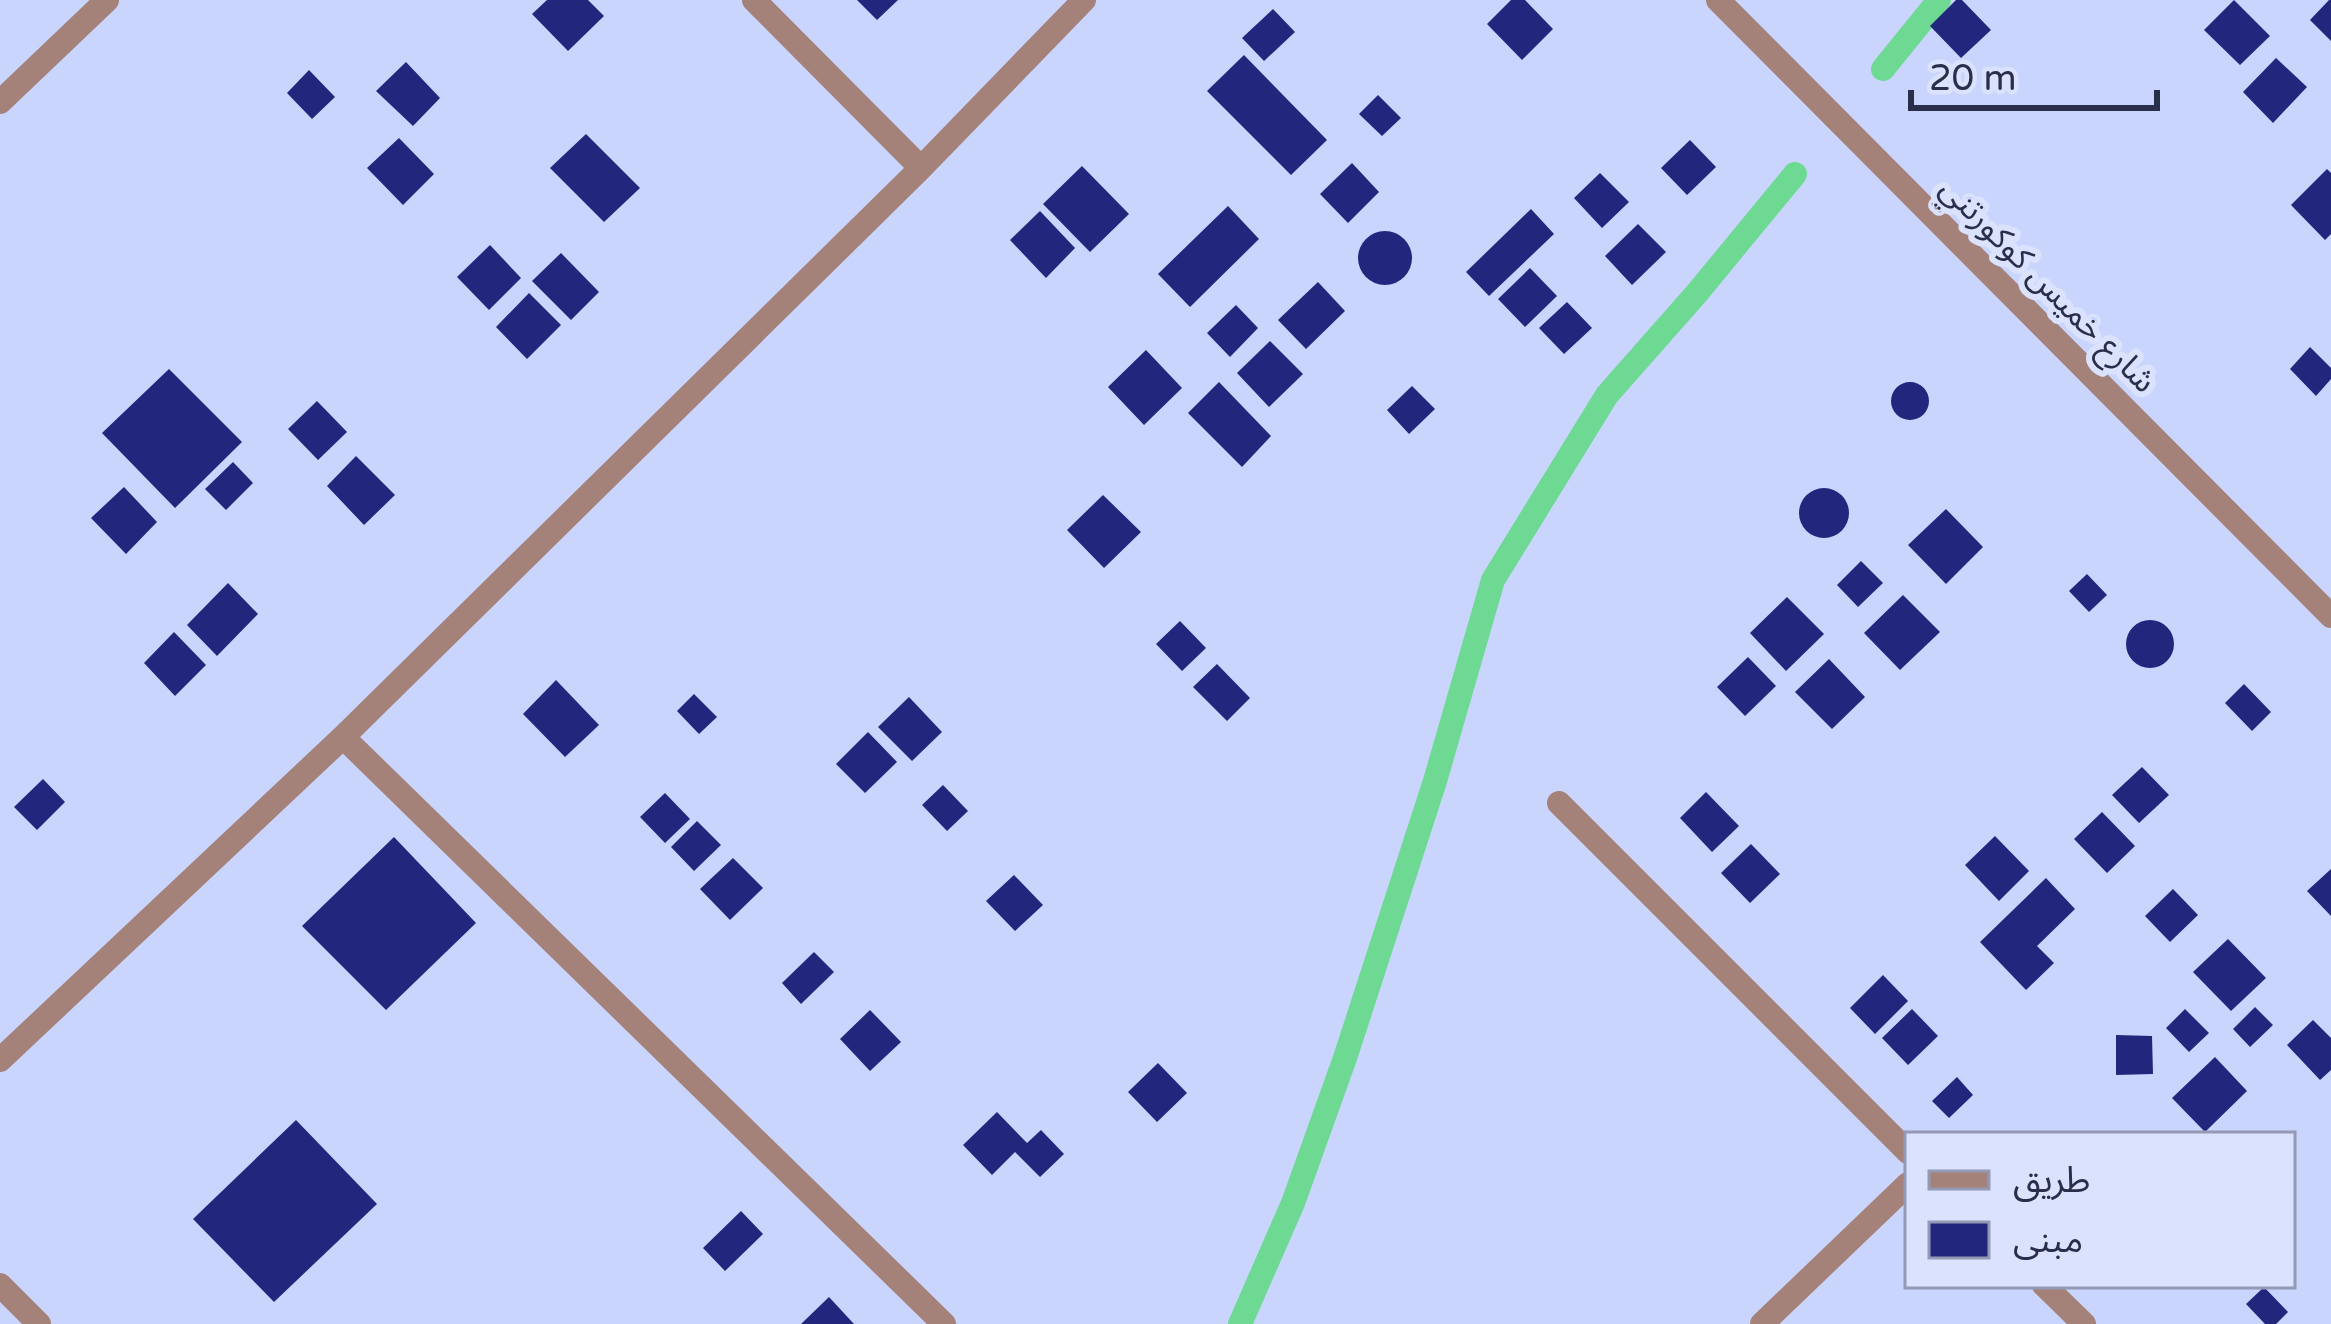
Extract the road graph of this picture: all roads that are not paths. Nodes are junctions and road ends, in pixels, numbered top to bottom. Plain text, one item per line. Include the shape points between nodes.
1 (107, 0) edge
2 (754, 0) edge
3 (1084, 0) edge
4 (1718, 0) edge
5 (0, 102) edge
6 (921, 168) junction
7 (2331, 616) edge
8 (343, 737) junction
9 (1558, 803) dead end
10 (0, 1060) edge
11 (1905, 1149) edge
12 (1905, 1187) edge
13 (0, 1286) edge
14 (2047, 1288) edge
15 (39, 1324) edge
16 (944, 1324) edge
17 (1762, 1324) edge
18 (2084, 1324) edge

1 - 5 street
2 - 6 street
3 - 6 street
4 - 7 street, شارع خميس كوكورتني
6 - 8 street
8 - 10 street
8 - 16 street
9 - 11 street
12 - 17 street
13 - 15 street
14 - 18 street

